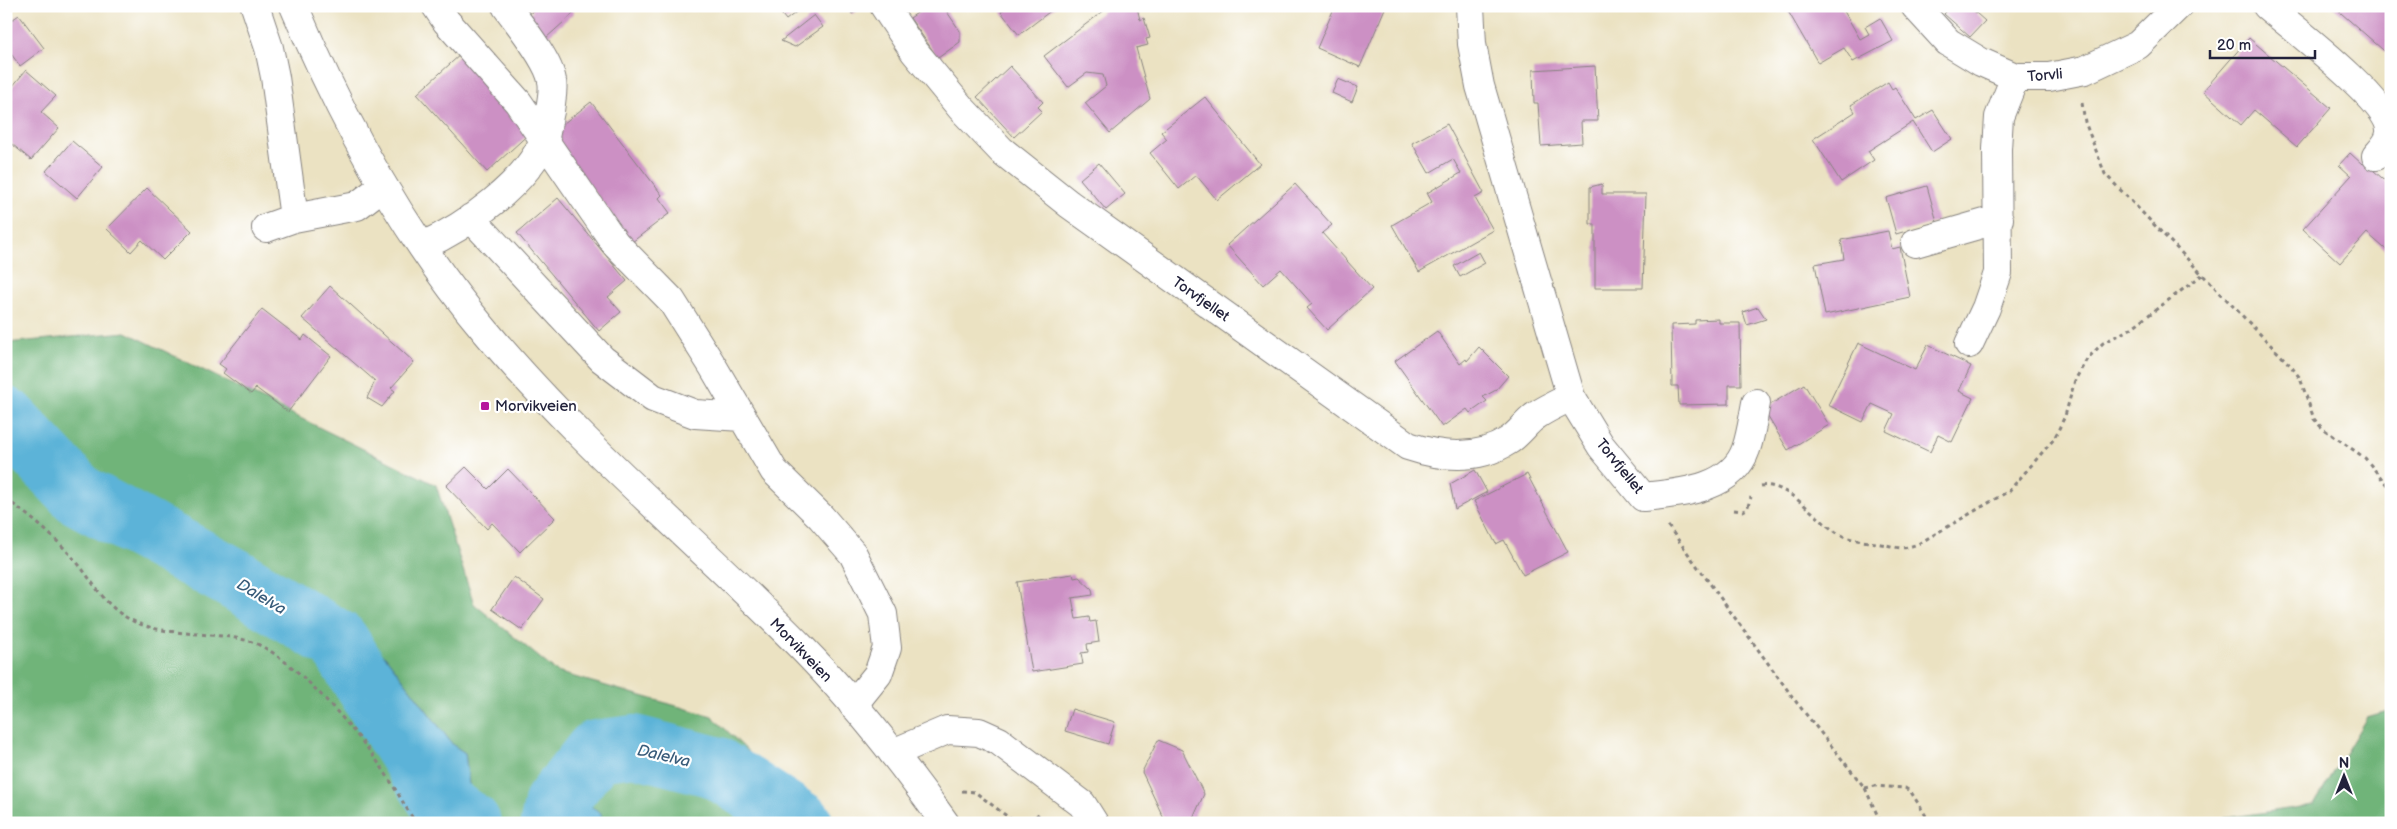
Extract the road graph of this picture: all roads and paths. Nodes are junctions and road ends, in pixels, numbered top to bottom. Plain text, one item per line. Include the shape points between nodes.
1 (255, 6) edge
2 (294, 6) edge
3 (436, 6) edge
4 (506, 6) edge
5 (884, 6) edge
6 (1470, 6) edge
7 (1915, 6) edge
8 (2178, 6) edge
9 (2268, 6) edge
10 (2076, 72) junction
11 (2015, 77) junction
12 (544, 138) junction
13 (2376, 156) dead end
14 (383, 186) junction
15 (294, 218) junction
16 (471, 218) junction
17 (1999, 219) junction
18 (266, 228) dead end
19 (1915, 243) dead end
20 (422, 246) junction
21 (2202, 275) junction
22 (1970, 344) dead end
23 (1571, 397) junction
24 (1756, 403) dead end
25 (742, 417) junction
26 (1705, 487) junction
27 (1757, 488) dead end
28 (2391, 490) edge
29 (1754, 492) dead end
30 (1643, 497) junction
31 (6, 499) edge
32 (853, 705) junction
33 (892, 752) junction
34 (1865, 788) junction
35 (960, 790) dead end
36 (416, 823) edge
37 (945, 823) edge
38 (1016, 823) edge
39 (1094, 823) edge
40 (1881, 823) edge
41 (1934, 823) edge

1 - 15 street via 276,77
2 - 14 street, Morvikveien via 349,126
3 - 12 street via 518,102
4 - 12 street via 538,52 552,80
5 - 23 street, Torvfjellet via 914,50 961,108 1001,150 1069,204 1408,446 1435,454 1463,456 1486,450 1508,441 1534,418
6 - 23 street, Torvfjellet via 1472,44 1480,86
7 - 11 street, Torvli via 1948,42
8 - 10 street, Torvli via 2138,45
9 - 13 street via 2367,92 2386,117 2391,132
10 - 11 street, Torvli via 2049,77
10 - 21 path via 2086,122 2105,174
11 - 17 street via 1999,117
12 - 16 street via 529,165 512,185
12 - 25 street via 616,243 671,300
14 - 15 street via 357,206
14 - 20 street, Morvikveien
15 - 18 street
16 - 20 street via 440,239
16 - 25 street via 602,359 653,398 694,414
17 - 19 street
17 - 22 street via 1998,273
20 - 32 street, Morvikveien via 485,332 528,380 801,648
21 - 27 path via 2130,329 2103,343 2087,358 2075,380 2065,416 2054,439 2009,491 1918,544 1904,549 1853,539 1840,534 1775,486
21 - 28 path via 2290,365 2300,378 2314,419 2365,458
23 - 30 street, Torvfjellet via 1601,446
24 - 26 street, Torvfjellet via 1746,450 1735,467
25 - 32 street via 774,471 853,554 883,614 887,648 878,674
26 - 29 path via 1713,498 1743,511 1748,509
26 - 30 street, Torvfjellet
30 - 34 path via 1668,526 1797,703
31 - 36 path via 74,558 106,602 124,616 168,630 222,634 252,642 271,652 313,685 382,768
32 - 33 street, Morvikveien
33 - 37 street, Morvikveien
33 - 39 street via 947,730 979,732 999,741 1082,804
34 - 40 path
34 - 41 path via 1905,788
35 - 38 path via 975,792

